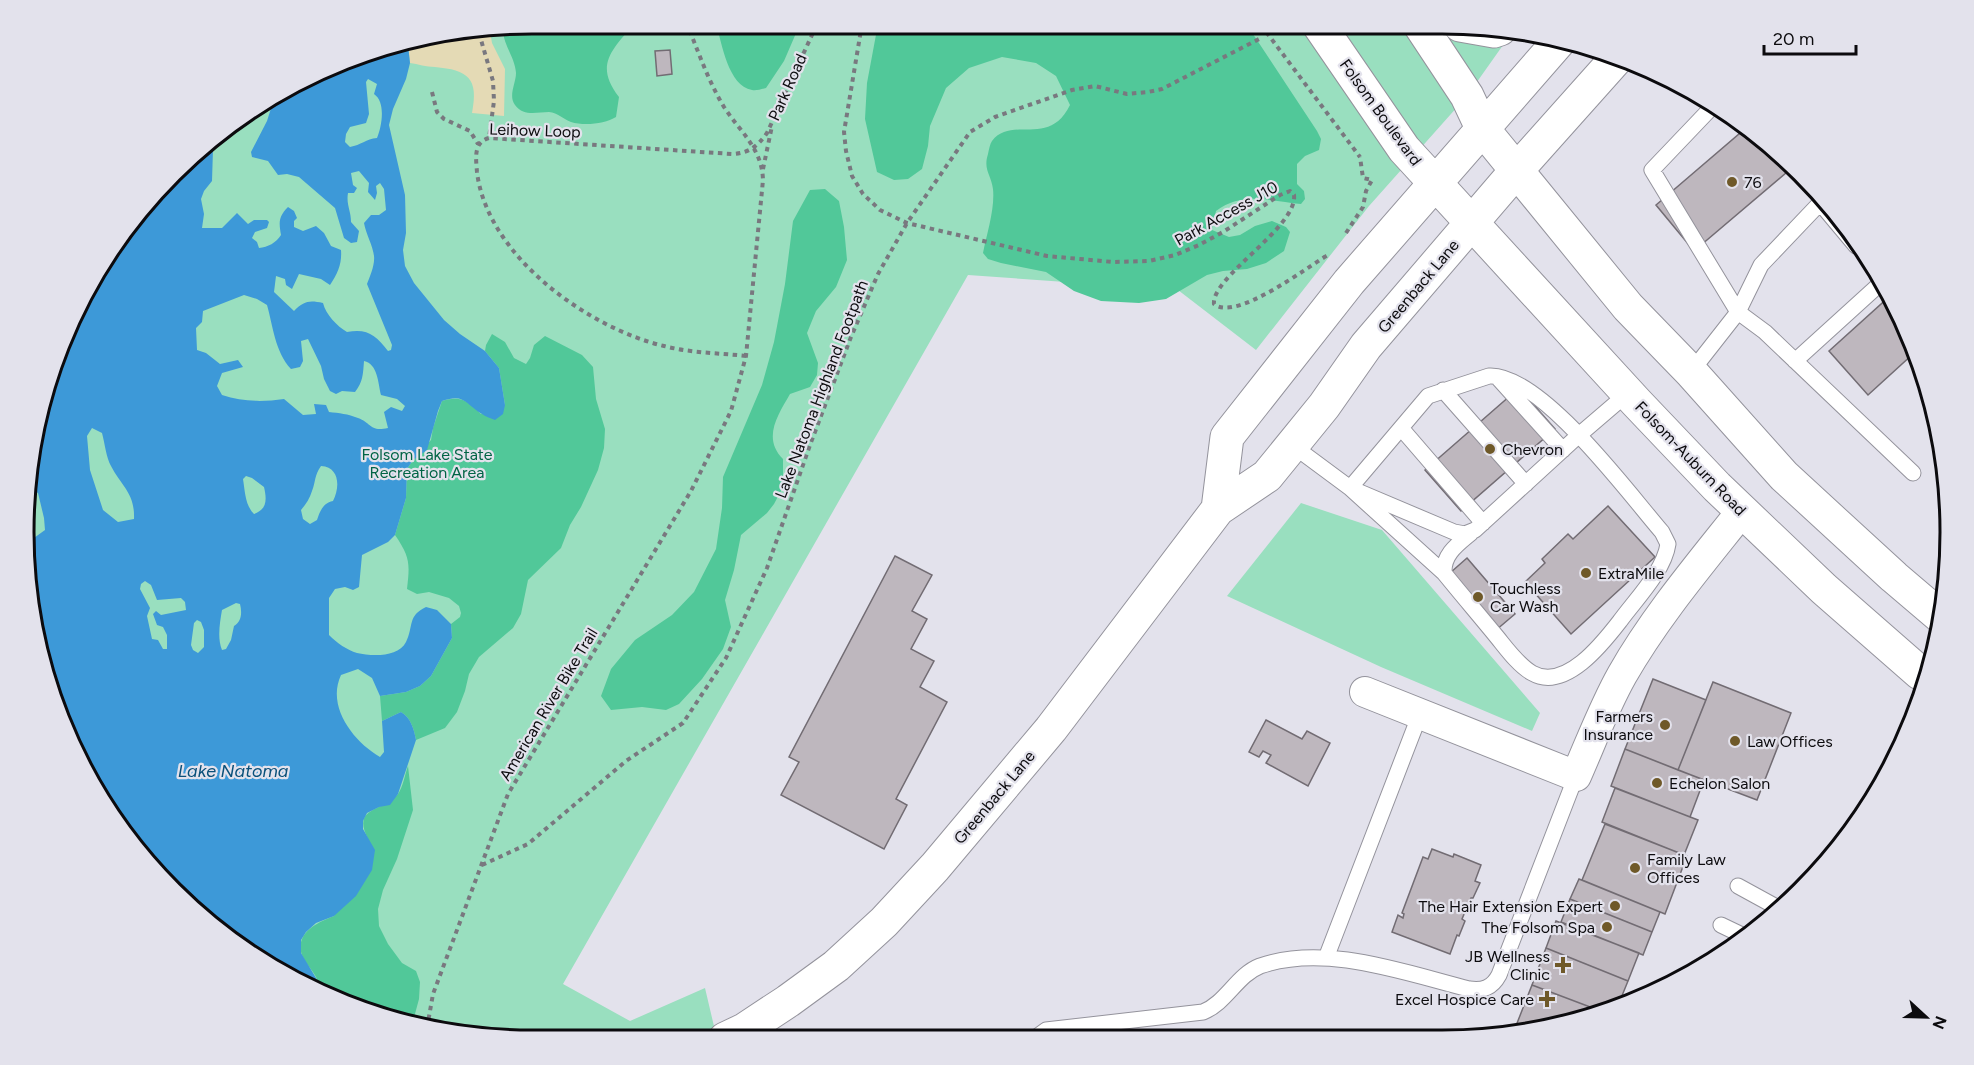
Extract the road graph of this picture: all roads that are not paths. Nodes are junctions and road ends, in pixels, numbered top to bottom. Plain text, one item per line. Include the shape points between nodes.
1 (1325, 34) edge
2 (1426, 34) edge
3 (1554, 47) edge
4 (1611, 64) edge
5 (1708, 112) edge
6 (1482, 128) junction
7 (1516, 171) junction
8 (1434, 183) junction
9 (1815, 203) edge
10 (1472, 222) junction
11 (1875, 288) edge
12 (1738, 312) junction
13 (1795, 361) junction
14 (1691, 372) junction
15 (1496, 376) junction
16 (1443, 390) junction
17 (1628, 393) junction
18 (1401, 428) junction
19 (1579, 435) junction
20 (1292, 445) junction
21 (1563, 450) junction
22 (1912, 473) dead end
23 (1526, 484) junction
24 (1350, 488) junction
25 (1218, 509) junction
26 (1742, 511) junction
27 (1483, 523) junction
28 (1471, 533) junction
29 (1444, 573) junction
30 (1933, 610) edge
31 (1919, 673) edge
32 (1365, 692) dead end
33 (1420, 714) junction
34 (1576, 776) junction
35 (1738, 886) dead end
36 (1772, 905) edge
37 (1721, 925) dead end
38 (1738, 933) edge
39 (1326, 958) junction
40 (747, 1030) edge
41 (1046, 1030) edge

1 - 8 main road, Folsom Boulevard via 1404,149
2 - 6 main road via 1467,96
3 - 6 main road
4 - 7 main road, Greenback Lane
5 - 12 lane via 1652,170
6 - 7 main road
6 - 8 main road
7 - 10 main road, Greenback Lane
7 - 14 main road via 1628,307
8 - 10 main road, Folsom Boulevard
8 - 25 main road via 1349,282 1227,437
9 - 12 lane via 1761,265
10 - 17 main road, Folsom-Auburn Road
10 - 20 main road, Greenback Lane via 1366,346
11 - 13 lane
12 - 13 lane
12 - 14 lane
13 - 22 lane
14 - 30 main road via 1784,476
15 - 16 lane
15 - 19 lane via 1518,384 1542,400
15 - 21 lane
16 - 18 lane via 1425,399
16 - 23 lane
17 - 19 lane
17 - 26 main road, Folsom-Auburn Road
18 - 24 lane
18 - 27 lane
19 - 21 lane
19 - 29 lane via 1668,544 1663,562 1589,656 1568,672 1546,677 1533,674 1504,646
20 - 24 lane
20 - 25 main road, Greenback Lane via 1267,476
21 - 23 lane
23 - 27 lane
24 - 28 lane via 1454,532
24 - 29 lane
25 - 40 main road, Greenback Lane via 1051,729 935,867 836,966
26 - 31 main road, Folsom-Auburn Road
26 - 34 street via 1665,610 1623,673
27 - 28 lane
28 - 29 lane via 1450,553
32 - 33 street
33 - 34 street
33 - 39 lane
34 - 39 lane via 1499,975 1491,986 1469,989 1373,965
35 - 36 lane
37 - 38 lane
39 - 41 lane via 1259,966 1203,1012

